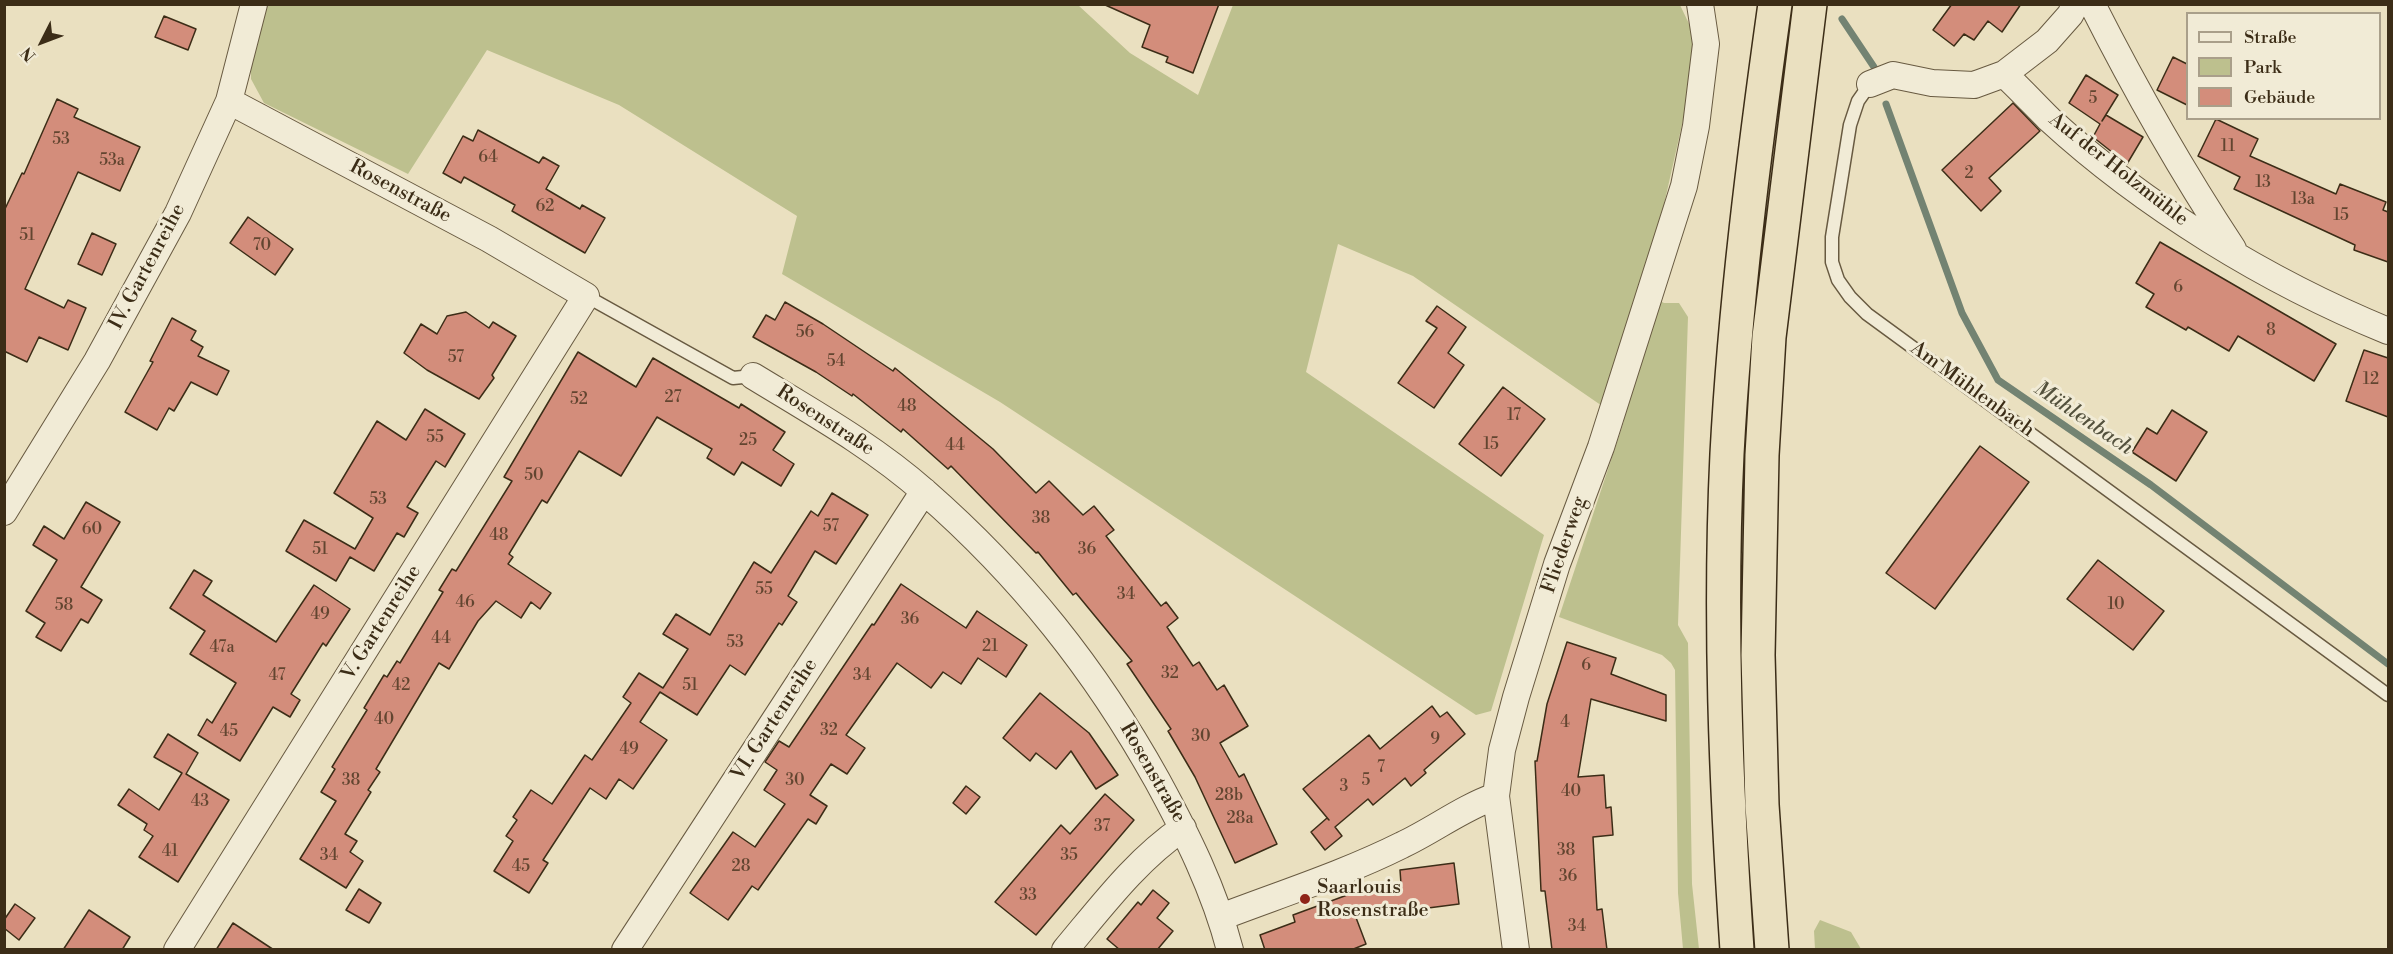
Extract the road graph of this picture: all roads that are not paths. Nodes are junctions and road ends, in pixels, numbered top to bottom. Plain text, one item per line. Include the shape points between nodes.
1 (254, 4) edge
2 (1700, 4) edge
3 (1775, 4) edge
4 (1810, 4) edge
5 (2076, 4) edge
6 (2092, 4) edge
7 (2004, 74) junction
8 (1881, 80) joint
9 (229, 101) junction
10 (2238, 257) junction
11 (586, 296) junction
12 (2388, 331) edge
13 (753, 376) joint
14 (924, 491) junction
15 (4, 512) edge
16 (2388, 695) edge
17 (1496, 796) junction
18 (1183, 828) junction
19 (1221, 916) junction
20 (177, 950) edge
21 (625, 950) edge
22 (1065, 950) edge
23 (1230, 950) edge
24 (1516, 950) edge
25 (1737, 950) edge
26 (1772, 950) edge

1 - 9 street, IV. Gartenreihe
2 - 17 street, Fliederweg via 1706,44 1684,186 1516,697 1502,750
3 - 25 highway via 1745,232 1727,456 1723,647
4 - 26 highway via 1769,337 1761,455 1758,655 1762,805
5 - 7 street, Am Mühlenbach via 2047,41
6 - 10 street, Auf der Holzmühle via 2192,187
7 - 8 street, Am Mühlenbach via 1974,84
7 - 10 street, Auf der Holzmühle via 2108,167
8 - 16 lane, Am Mühlenbach via 1858,101 1850,125 1832,237 1832,262 1850,297 1867,314
9 - 11 street, Rosenstraße via 489,239
9 - 15 street, IV. Gartenreihe via 178,213 97,362
10 - 12 street, Auf der Holzmühle via 2302,292
11 - 13 lane, Rosenstraße via 733,378
11 - 20 street, V. Gartenreihe
13 - 14 street, Rosenstraße via 862,443
14 - 18 street, Rosenstraße via 1027,592 1092,673
14 - 21 street, VI. Gartenreihe
17 - 19 street via 1369,860
17 - 24 street, Fliederweg
18 - 19 street, Rosenstraße
18 - 22 street via 1133,869
19 - 23 street, Rosenstraße

